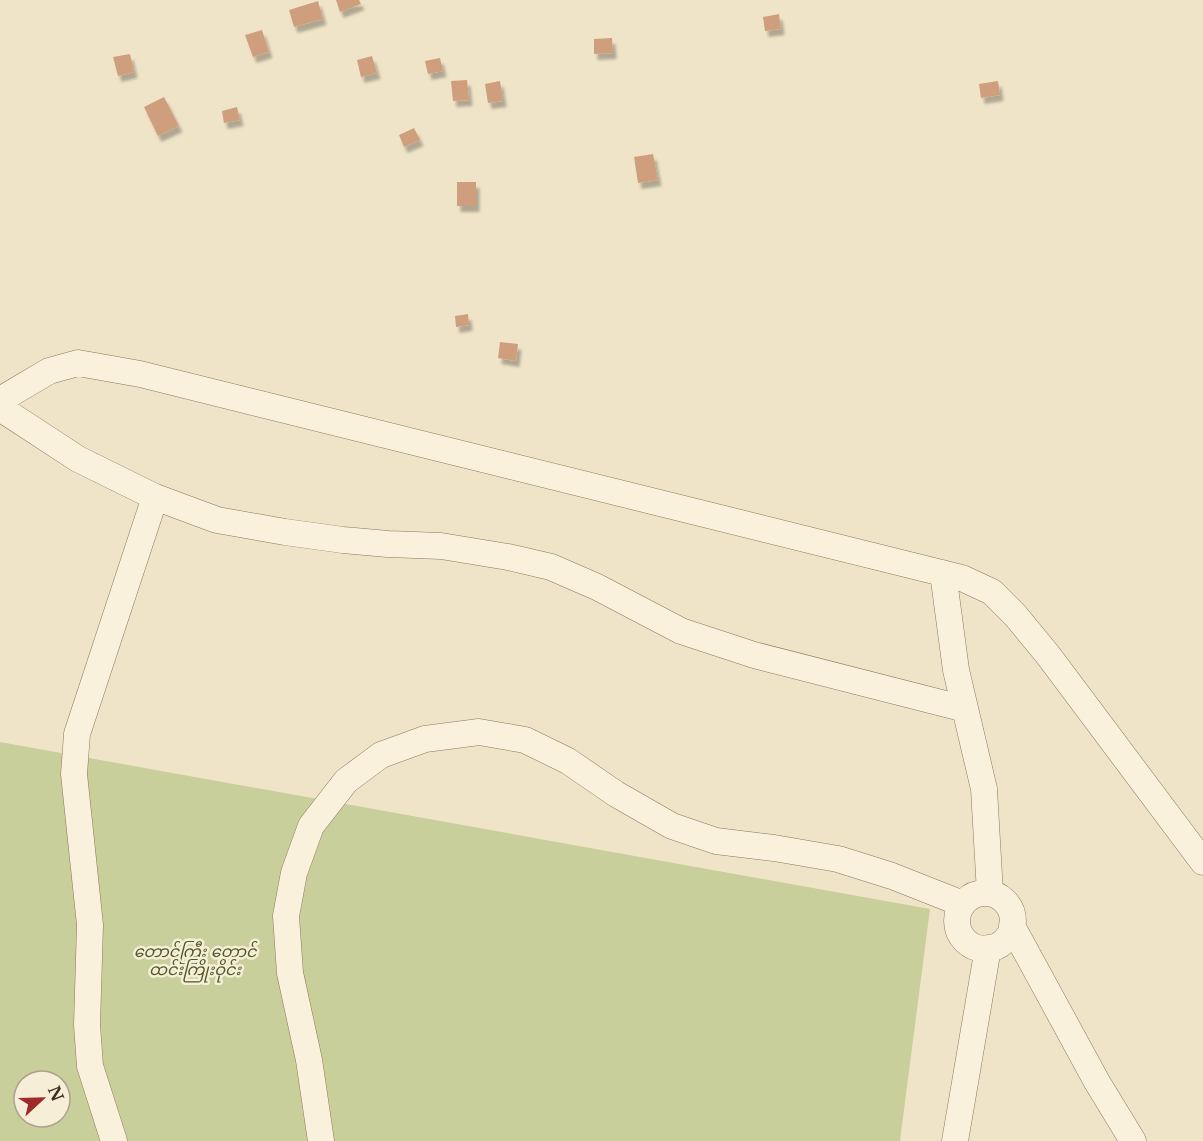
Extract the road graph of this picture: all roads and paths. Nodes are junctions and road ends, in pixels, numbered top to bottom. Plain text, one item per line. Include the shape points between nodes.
1 (0, 400) edge
2 (0, 408) edge
3 (155, 497) junction
4 (943, 573) junction
5 (965, 709) junction
6 (1203, 862) edge
7 (990, 894) junction
8 (963, 903) junction
9 (1012, 926) junction
10 (988, 948) junction
11 (114, 1141) edge
12 (321, 1141) edge
13 (955, 1141) edge
14 (1133, 1141) edge

1 - 4 street via 49,371 78,363 140,374
2 - 3 street via 78,459
3 - 5 street via 217,520 366,542 441,546 551,567 681,631 754,655
3 - 11 street via 77,734 74,774 90,925 90,1066
4 - 5 street
4 - 6 street via 992,592 1015,615
5 - 7 street via 984,789
7 - 8 street via 973,895
7 - 9 street via 1005,902
8 - 10 street via 958,915 960,932 972,945
8 - 12 street via 838,859 716,841 672,826 615,794 568,761 525,740 479,732 425,739 381,755 346,781 311,826 294,873 286,916 290,973
9 - 10 street via 1004,941
9 - 14 street
10 - 13 street

